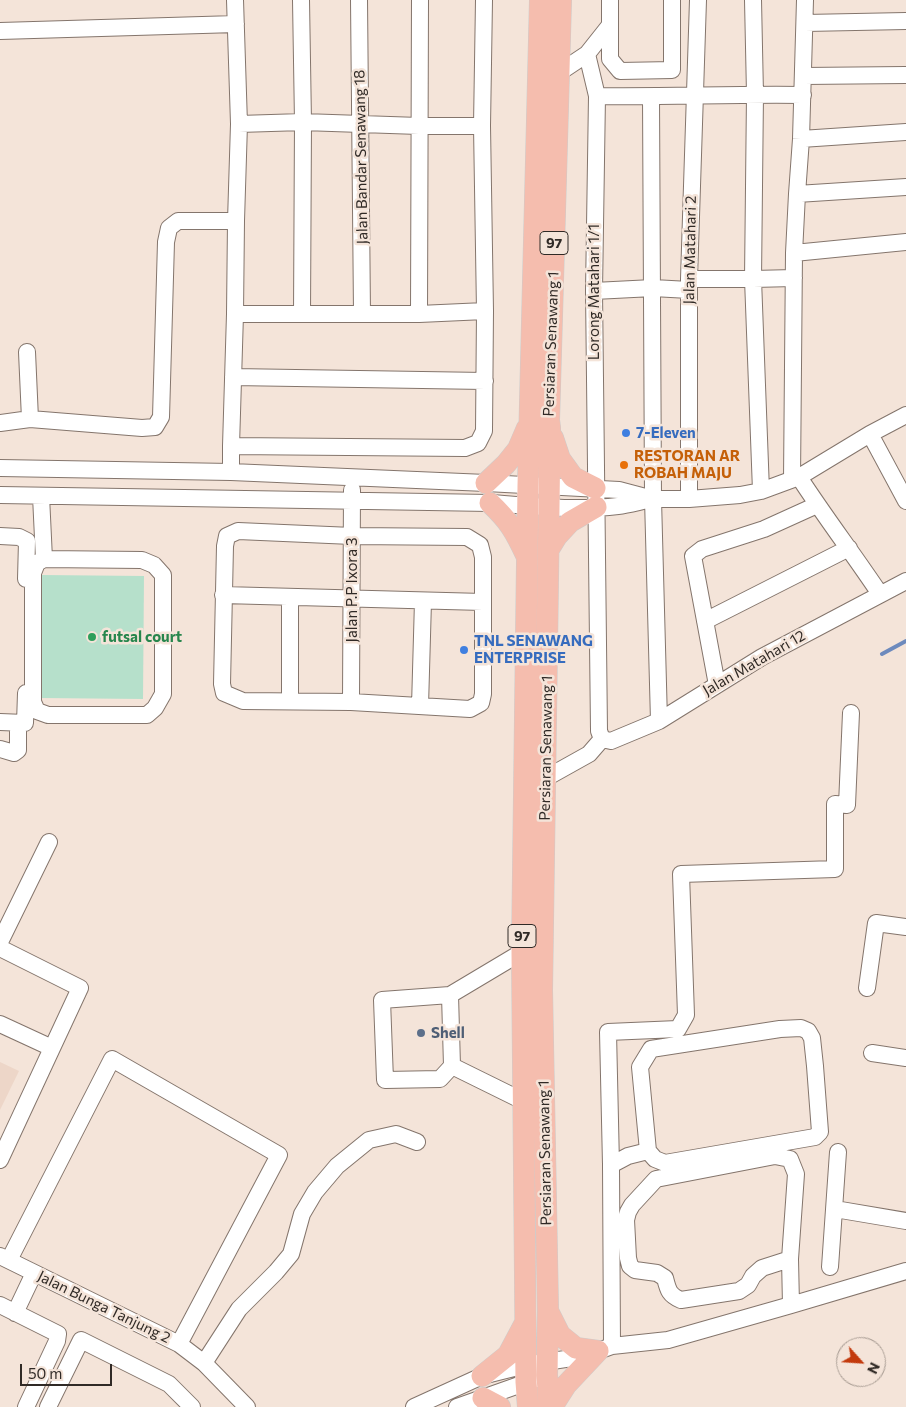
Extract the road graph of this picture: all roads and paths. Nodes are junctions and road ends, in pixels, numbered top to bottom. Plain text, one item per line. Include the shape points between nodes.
1 (235, 0) edge
2 (302, 0) edge
3 (359, 0) edge
4 (420, 0) edge
5 (484, 0) edge
6 (540, 0) edge
7 (561, 0) edge
8 (610, 0) edge
9 (672, 0) edge
10 (698, 0) edge
11 (753, 0) edge
12 (805, 0) edge
13 (906, 20) edge
14 (804, 23) junction
15 (236, 24) junction
16 (610, 26) junction
17 (0, 31) edge
18 (587, 54) junction
19 (560, 72) junction
20 (906, 75) edge
21 (803, 76) junction
22 (755, 94) junction
23 (695, 95) junction
24 (803, 95) junction
25 (597, 96) junction
26 (651, 97) junction
27 (303, 122) junction
28 (239, 124) junction
29 (360, 124) junction
30 (419, 126) junction
31 (482, 126) junction
32 (906, 132) edge
33 (801, 139) junction
34 (906, 187) edge
35 (796, 194) junction
36 (236, 220) junction
37 (906, 242) edge
38 (794, 254) junction
39 (794, 278) junction
40 (752, 279) junction
41 (689, 285) junction
42 (653, 288) junction
43 (594, 291) junction
44 (485, 311) junction
45 (362, 313) junction
46 (236, 314) junction
47 (302, 314) junction
48 (418, 314) junction
49 (27, 352) dead end
50 (233, 376) junction
51 (485, 381) junction
52 (906, 415) edge
53 (30, 419) junction
54 (530, 421) junction
55 (0, 423) edge
56 (550, 428) junction
57 (870, 434) junction
58 (231, 446) junction
59 (0, 468) edge
60 (232, 472) junction
61 (353, 478) junction
62 (796, 478) junction
63 (761, 491) junction
64 (488, 493) junction
65 (0, 495) edge
66 (41, 496) junction
67 (539, 496) junction
68 (596, 498) junction
69 (653, 499) junction
70 (689, 499) junction
71 (352, 500) junction
72 (906, 502) edge
73 (817, 505) junction
74 (0, 536) edge
75 (352, 536) junction
76 (549, 548) junction
77 (849, 548) junction
78 (44, 559) junction
79 (528, 560) junction
80 (906, 581) edge
81 (880, 594) junction
82 (223, 595) junction
83 (290, 597) junction
84 (352, 599) junction
85 (423, 601) junction
86 (483, 602) junction
87 (704, 621) junction
88 (717, 685) junction
89 (290, 701) junction
90 (351, 702) junction
91 (420, 706) junction
92 (851, 713) dead end
93 (659, 721) junction
94 (0, 722) edge
95 (18, 724) junction
96 (602, 739) junction
97 (0, 749) edge
98 (546, 778) junction
99 (49, 842) dead end
100 (906, 927) edge
101 (0, 942) edge
102 (0, 948) edge
103 (522, 952) junction
104 (866, 988) dead end
105 (450, 995) junction
106 (1, 1027) edge
107 (52, 1048) junction
108 (872, 1053) dead end
109 (906, 1058) edge
110 (452, 1066) junction
111 (523, 1101) junction
112 (417, 1142) dead end
113 (648, 1151) junction
114 (838, 1152) dead end
115 (0, 1160) edge
116 (611, 1164) junction
117 (835, 1209) junction
118 (906, 1221) edge
119 (4, 1258) edge
120 (790, 1258) junction
121 (830, 1267) dead end
122 (906, 1271) edge
123 (34, 1273) junction
124 (0, 1304) edge
125 (791, 1305) junction
126 (548, 1311) junction
127 (15, 1313) junction
128 (526, 1320) junction
129 (179, 1344) junction
130 (605, 1349) junction
131 (204, 1363) junction
132 (547, 1368) junction
133 (526, 1374) junction
134 (482, 1376) junction
135 (37, 1386) junction
136 (51, 1401) edge
137 (492, 1402) edge
138 (26, 1407) edge
139 (192, 1407) edge
140 (247, 1407) edge
141 (414, 1407) edge
142 (457, 1407) edge
143 (528, 1407) edge
144 (550, 1407) edge

1 - 15 street
2 - 27 street
3 - 29 street, Jalan Bandar Senawang 18
4 - 30 street
5 - 31 street
6 - 54 main road, Persiaran Senawang 1 / 97
7 - 19 main road, Persiaran Senawang 1 / 97
8 - 16 street
9 - 16 street via 672,70 620,72 610,59
10 - 23 street, Jalan Matahari 2
11 - 22 street
12 - 14 street
13 - 14 street
14 - 21 street
15 - 17 street
15 - 28 street
16 - 18 street
18 - 19 street
18 - 25 street, Lorong Matahari 1/1
19 - 56 main road, Persiaran Senawang 1 / 97
20 - 21 street
21 - 24 street
22 - 23 street
22 - 24 street
22 - 40 street
23 - 26 street
23 - 41 street, Jalan Matahari 2
24 - 33 street
25 - 26 street
25 - 43 street, Lorong Matahari 1/1
26 - 42 street
27 - 28 street
27 - 29 street
27 - 47 street
28 - 36 street
29 - 30 street
29 - 45 street, Jalan Bandar Senawang 18
30 - 31 street
30 - 48 street
31 - 44 street
32 - 33 street
33 - 35 street
34 - 35 street
35 - 38 street
36 - 46 street
36 - 53 street via 178,221 169,228 161,417 155,427
37 - 38 street
38 - 39 street
39 - 40 street
39 - 62 street
40 - 41 street
40 - 63 street
41 - 42 street
41 - 70 street, Jalan Matahari 2
42 - 43 street
42 - 69 street
43 - 68 street, Lorong Matahari 1/1
44 - 48 street
44 - 51 street
45 - 47 street
45 - 48 street
46 - 47 street
46 - 50 street
49 - 53 street
50 - 51 street
50 - 58 street
51 - 58 street via 484,431 478,444 465,448
52 - 57 street
53 - 55 street
54 - 64 main road via 518,449
54 - 67 main road, Persiaran Senawang 1 / 97
56 - 67 main road, Persiaran Senawang 1 / 97
56 - 68 main road via 560,460
57 - 62 street
57 - 72 street
58 - 60 street
59 - 60 street
60 - 61 street
61 - 64 street
61 - 71 street, Jalan P.P Ixora 3
62 - 63 street
62 - 73 street
63 - 70 street
64 - 67 street
64 - 71 street
64 - 79 main road via 515,532
65 - 66 street
66 - 71 street
66 - 78 street
67 - 68 street
67 - 76 main road, Persiaran Senawang 1 / 97
67 - 79 main road, Persiaran Senawang 1 / 97
68 - 69 street via 619,506
68 - 76 main road via 570,522
68 - 96 street, Lorong Matahari 1/1 via 599,731
69 - 70 street
69 - 93 street
71 - 75 street, Jalan P.P Ixora 3
73 - 77 street
73 - 87 street via 764,529 702,549 693,556
74 - 95 street via 19,536 26,542 26,722
75 - 82 street via 238,531 227,536
75 - 84 street, Jalan P.P Ixora 3
75 - 86 street via 467,537 480,545 483,557
76 - 98 main road, Persiaran Senawang 1 / 97
77 - 81 street
77 - 87 street
78 - 78 street via 142,560 154,565 162,576 163,694 147,715 48,715 37,711 33,702 33,573 37,563
79 - 103 main road, Persiaran Senawang 1 / 97
80 - 81 street, Jalan Matahari 12
81 - 88 street, Jalan Matahari 12 via 762,657
82 - 83 street
82 - 89 street via 224,693 243,701
83 - 84 street
83 - 89 street
84 - 85 street
84 - 90 street, Jalan P.P Ixora 3
85 - 86 street
85 - 91 street
86 - 91 street via 481,703 470,709
87 - 88 street
88 - 93 street, Jalan Matahari 12
89 - 90 street
90 - 91 street
92 - 116 street via 847,805 836,804 835,870 680,874 686,1015 678,1029 608,1032
93 - 96 street, Jalan Matahari 12 via 611,741
94 - 95 street
95 - 97 street via 18,750 14,753
96 - 98 street via 588,754
98 - 126 main road, Persiaran Senawang 1 / 97 via 542,990
99 - 101 street
100 - 104 street via 876,923
102 - 107 street via 80,988
103 - 105 street
103 - 111 main road, Persiaran Senawang 1 / 97
105 - 110 street
105 - 110 street via 382,1000 385,1080 440,1079
106 - 107 street
107 - 115 street
108 - 109 street
110 - 111 street
111 - 128 main road, Persiaran Senawang 1 / 97
112 - 131 street via 396,1134 368,1140 337,1166 302,1214 291,1254 239,1309
113 - 113 street via 665,1163 815,1137 820,1132 819,1113 812,1038 808,1030 780,1029 651,1049 640,1066
113 - 116 street
114 - 117 street
116 - 130 street
117 - 118 street
117 - 121 street
119 - 123 street, Jalan Bunga Tanjung 2
119 - 129 street via 112,1058 279,1155
120 - 120 street via 762,1268 748,1286 739,1291 681,1300 672,1296 665,1278 630,1266 626,1220 632,1206 656,1178 775,1156 790,1160 796,1174
120 - 125 street
122 - 125 street
123 - 127 street
123 - 129 street, Jalan Bunga Tanjung 2
124 - 127 street
125 - 130 street via 668,1340
126 - 130 main road via 560,1335 576,1348
126 - 132 main road, Persiaran Senawang 1 / 97
127 - 135 street via 58,1334
128 - 133 main road, Persiaran Senawang 1 / 97
128 - 134 main road via 508,1355
129 - 131 street, Jalan Bunga Tanjung 2
130 - 132 street
130 - 144 main road via 566,1385
131 - 140 street, Jalan Bunga Tanjung 2
132 - 133 street
132 - 144 main road, Persiaran Senawang 1 / 97
133 - 134 street
133 - 137 street
133 - 143 main road, Persiaran Senawang 1 / 97
134 - 141 street
135 - 136 street
135 - 138 street
136 - 139 street via 81,1340 169,1384
137 - 142 street

